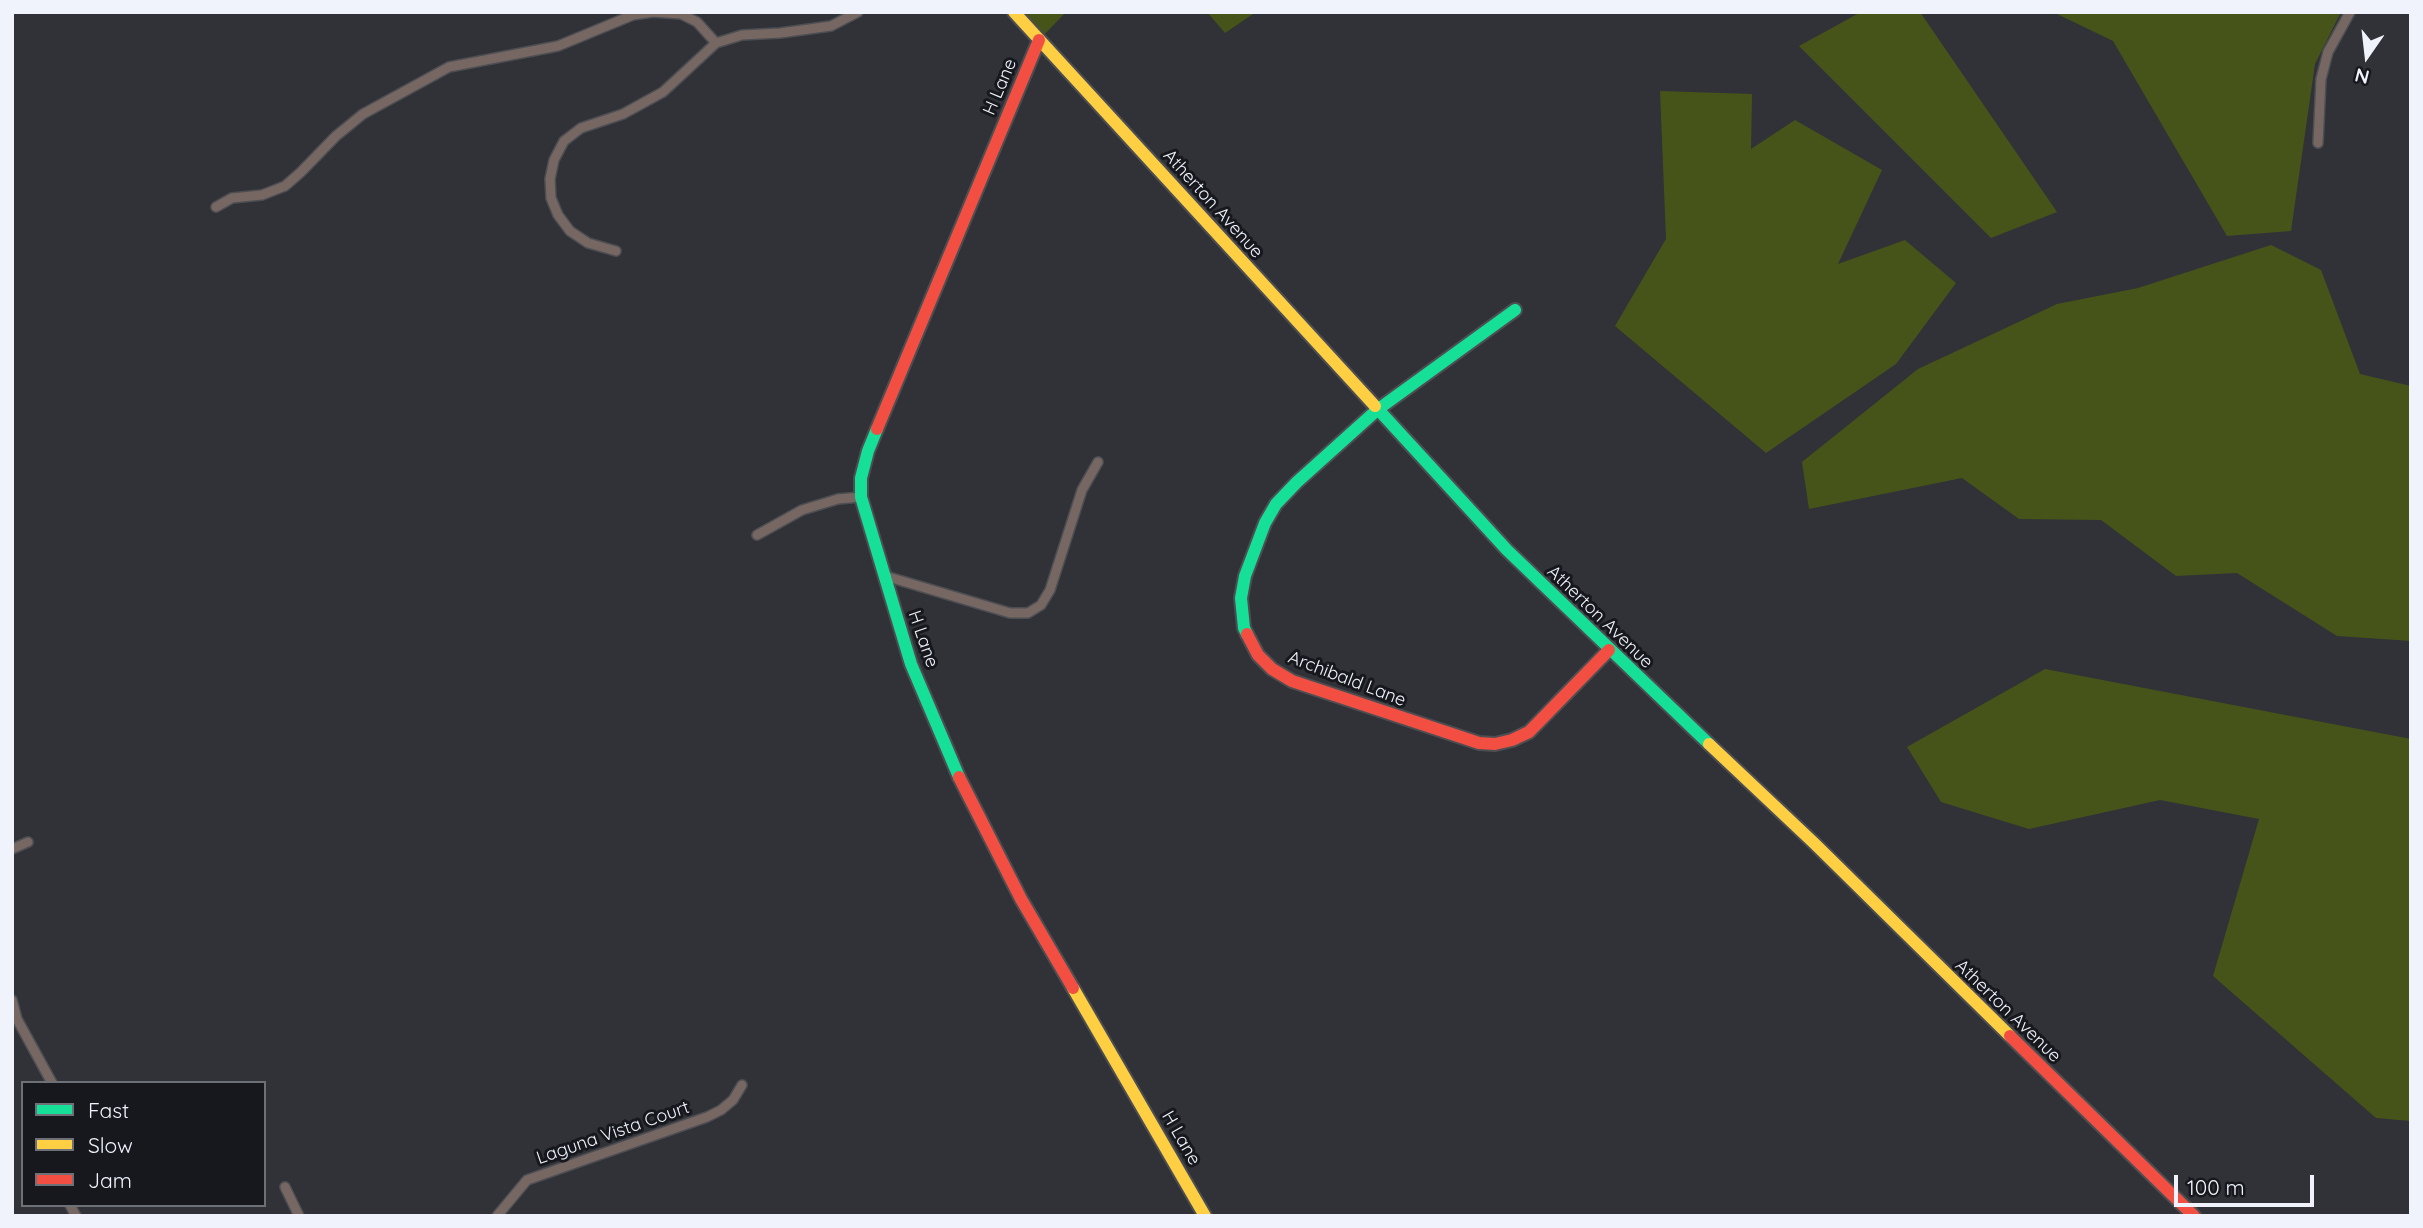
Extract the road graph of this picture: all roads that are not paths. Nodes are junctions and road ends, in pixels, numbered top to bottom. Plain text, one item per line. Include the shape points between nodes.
1 (1014, 12) edge
2 (2350, 12) edge
3 (852, 14) edge
4 (1039, 40) junction
5 (716, 43) junction
6 (2318, 143) dead end
7 (216, 207) dead end
8 (616, 251) dead end
9 (1515, 310) dead end
10 (1377, 410) junction
11 (1098, 462) dead end
12 (861, 497) junction
13 (757, 535) dead end
14 (885, 576) junction
15 (1609, 650) junction
16 (28, 842) dead end
17 (12, 849) edge
18 (12, 1000) edge
19 (51, 1081) edge
20 (742, 1085) dead end
21 (285, 1187) dead end
22 (299, 1216) edge
23 (497, 1216) edge
24 (1205, 1216) edge
25 (2194, 1216) edge

1 - 4 street, Atherton Avenue
2 - 6 street via 2328,52 2321,79
3 - 5 street via 831,26 742,35
4 - 10 street, Atherton Avenue
4 - 12 street, H Lane via 868,451
5 - 7 street via 697,22 653,12 634,15 558,46 449,66 363,114 285,186 262,195 232,198
5 - 8 street via 663,92 623,114 581,128 564,141 554,160 551,198 558,215 587,243
9 - 10 street, Archibald Lane
10 - 15 street, Atherton Avenue via 1507,550
10 - 15 street, Archibald Lane via 1276,504 1257,542 1245,576 1241,612 1250,642 1272,669 1293,681 1443,733 1495,744 1529,732
11 - 14 street via 1082,490 1050,590 1041,605 1028,613 1010,613
12 - 13 street via 802,510
12 - 14 street, H Lane
14 - 24 street, H Lane via 911,664 954,768 1021,899
15 - 25 street, Atherton Avenue via 1776,806
16 - 17 street
18 - 19 street via 17,1019
20 - 23 street, Laguna Vista Court via 733,1100 707,1117 527,1180
21 - 22 street

